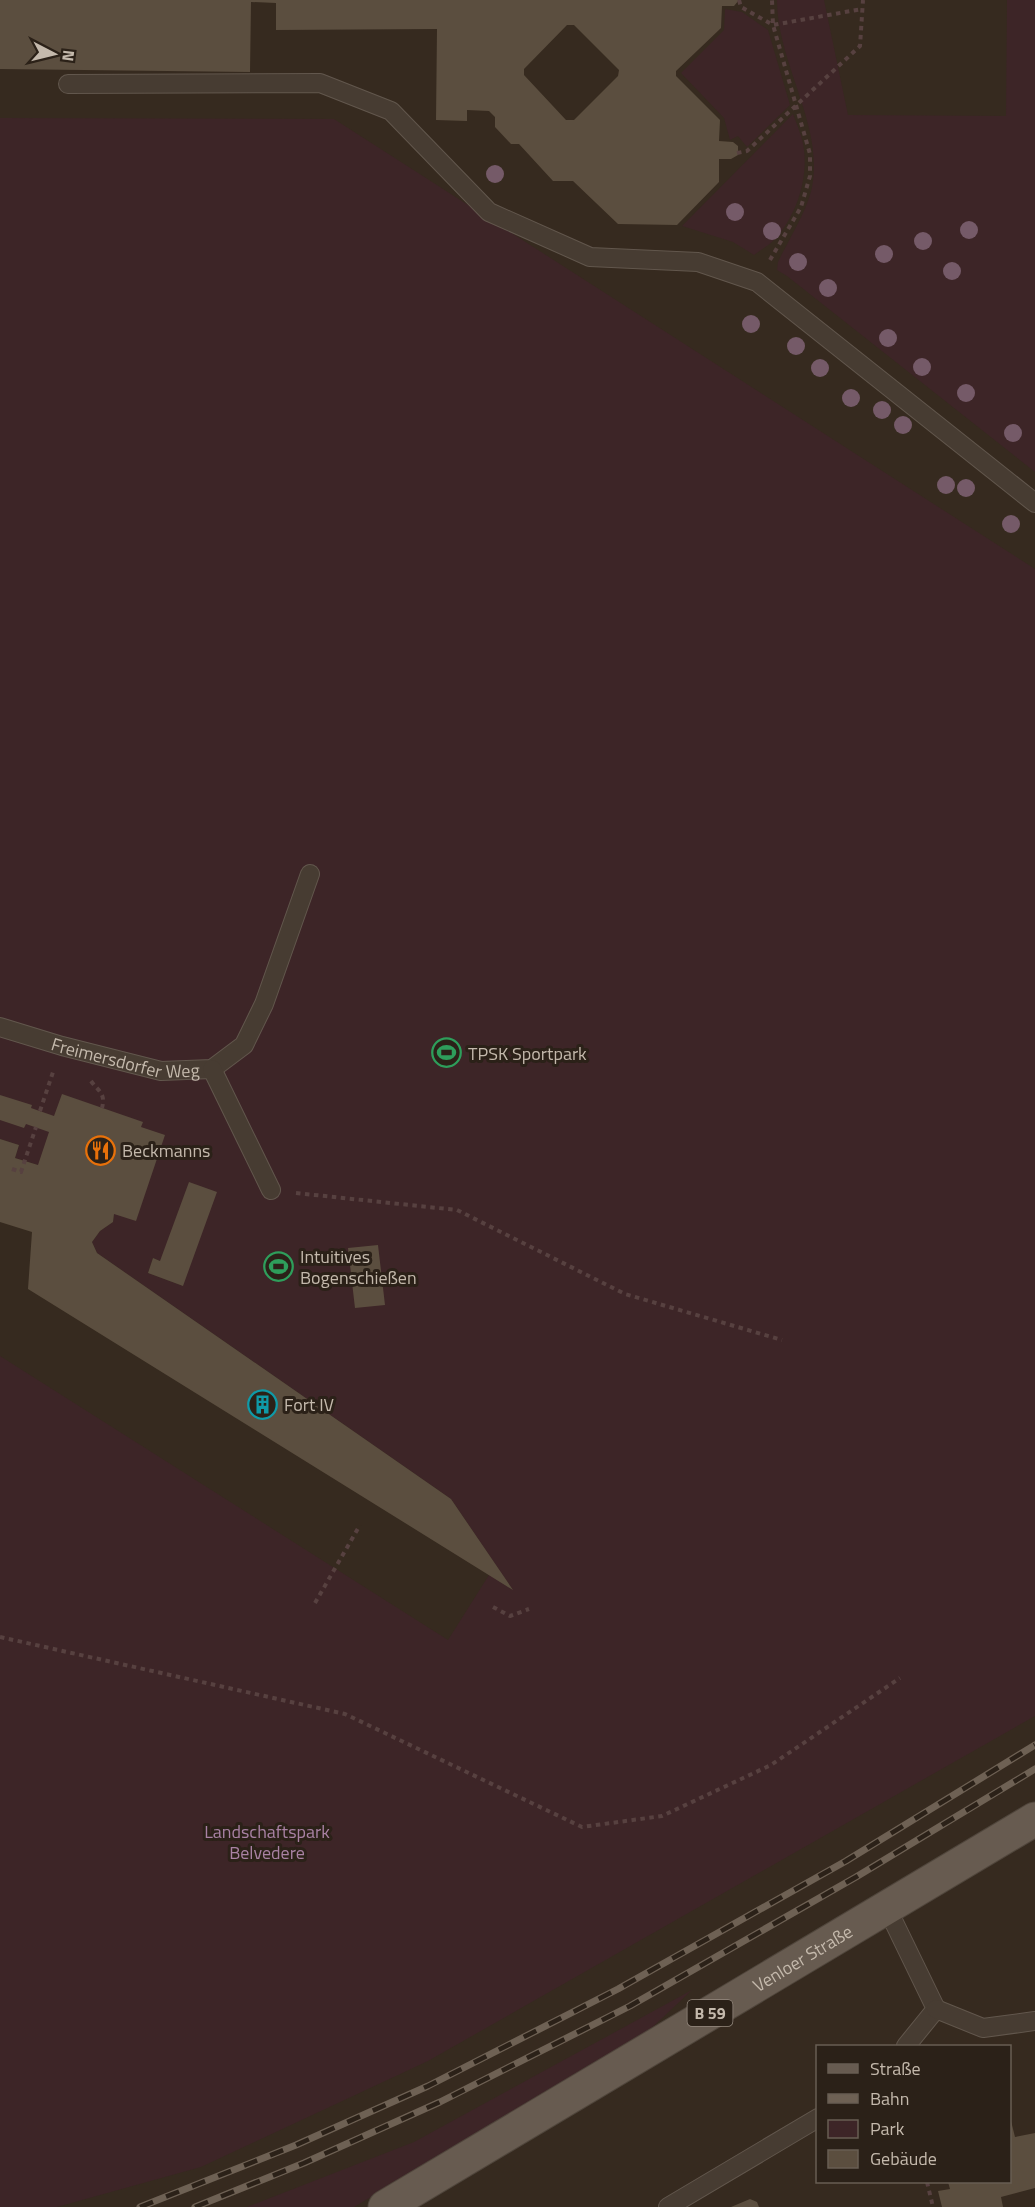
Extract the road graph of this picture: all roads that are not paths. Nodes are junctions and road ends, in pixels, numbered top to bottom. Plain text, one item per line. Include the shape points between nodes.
1 (68, 84) dead end
2 (1035, 503) edge
3 (310, 874) dead end
4 (0, 1027) edge
5 (212, 1069) junction
6 (271, 1190) road end
7 (1035, 1819) edge
8 (886, 1908) junction
9 (936, 2009) junction
10 (1035, 2021) edge
11 (907, 2045) edge
12 (816, 2119) edge
13 (385, 2207) edge
14 (669, 2207) edge

1 - 2 lane via 320,83 391,111 489,212 590,257 698,262 757,282
3 - 5 lane, Freimersdorfer Weg via 264,1004 244,1044
4 - 5 lane, Freimersdorfer Weg via 161,1071
5 - 6 lane
7 - 8 main road, Venloer Straße / B 59
8 - 9 lane
8 - 13 main road, Venloer Straße / B 59
9 - 10 lane via 983,2028
9 - 11 lane
12 - 14 lane

